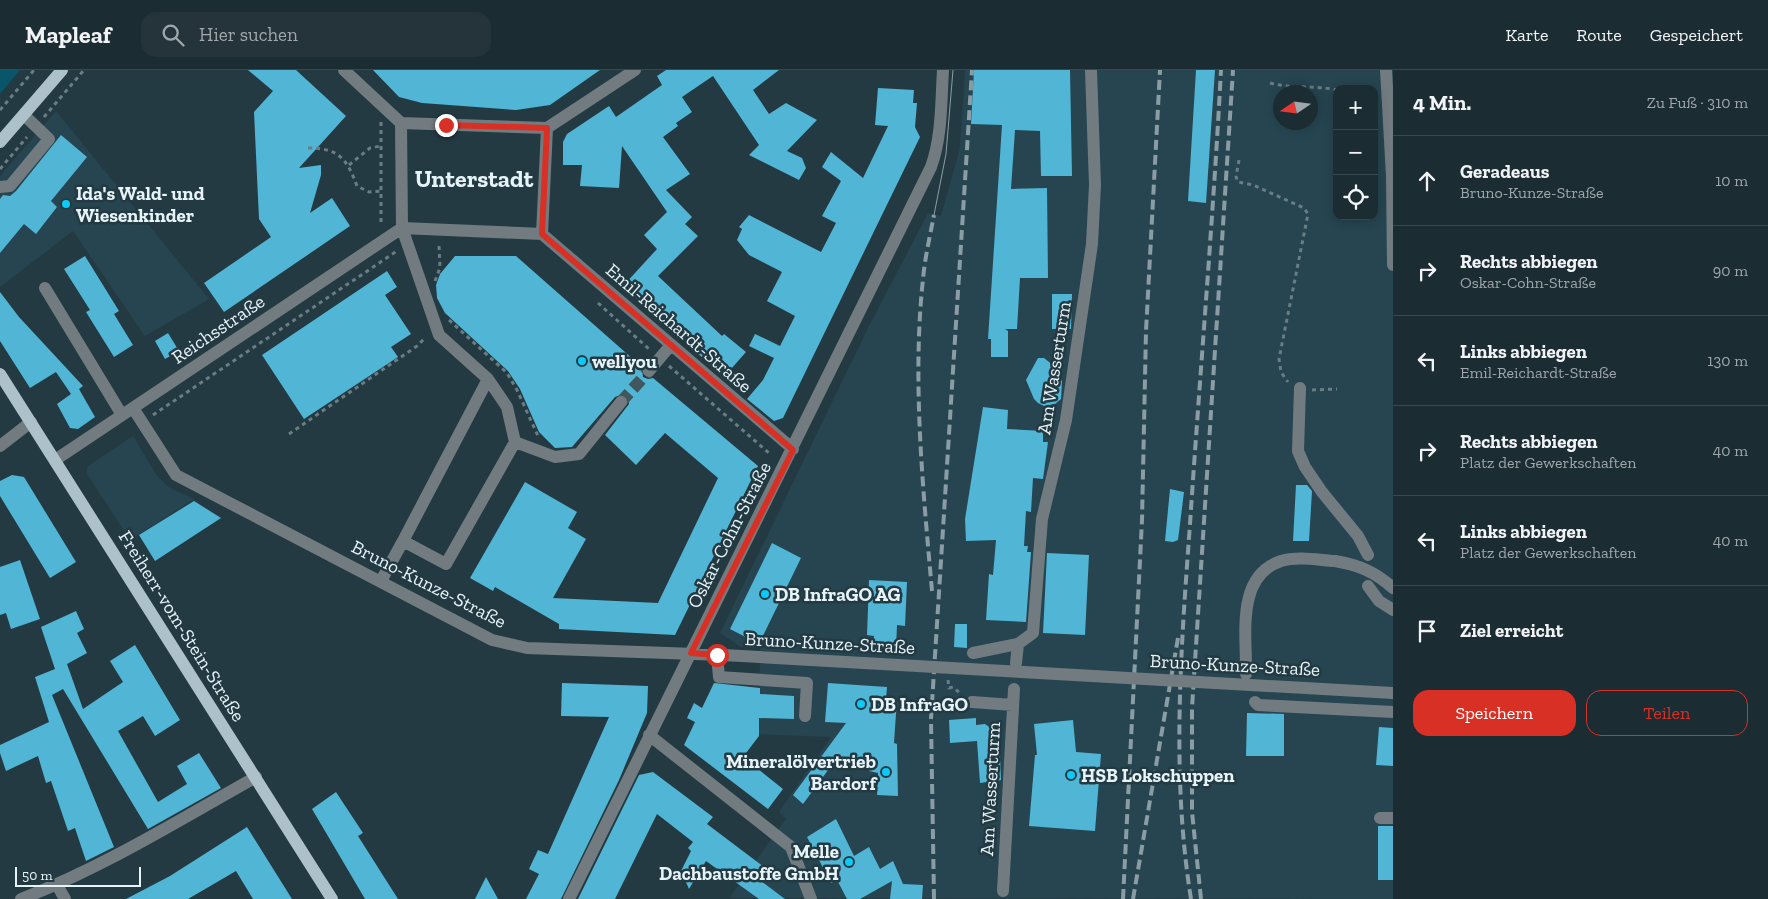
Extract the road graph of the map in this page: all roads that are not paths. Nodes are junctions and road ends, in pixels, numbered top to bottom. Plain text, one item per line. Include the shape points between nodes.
1 (62, 70) edge
2 (344, 70) edge
3 (635, 70) edge
4 (944, 70) edge
5 (1091, 70) edge
6 (1386, 70) edge
7 (24, 115) junction
8 (401, 123) junction
9 (547, 128) junction
10 (0, 142) edge
11 (0, 187) edge
12 (402, 228) junction
13 (542, 234) junction
14 (1393, 265) edge
15 (45, 288) dead end
16 (670, 346) junction
17 (649, 371) tunnel mouth
18 (0, 374) edge
19 (488, 379) junction
20 (1300, 388) dead end
21 (621, 402) tunnel mouth
22 (127, 412) junction
23 (31, 422) junction
24 (515, 442) junction
25 (0, 446) edge
26 (793, 450) junction
27 (55, 460) junction
28 (403, 541) junction
29 (1368, 555) dead end
30 (381, 582) junction
31 (1368, 586) dead end
32 (1393, 588) edge
33 (1393, 610) edge
34 (1018, 644) junction
35 (691, 653) junction
36 (973, 653) dead end
37 (720, 655) junction
38 (1016, 663) dead end
39 (1246, 674) dead end
40 (1014, 690) dead end
41 (1393, 693) edge
42 (972, 702) dead end
43 (1256, 702) dead end
44 (1014, 705) junction
45 (1393, 712) edge
46 (805, 716) dead end
47 (649, 736) junction
48 (256, 777) junction
49 (1380, 818) dead end
50 (1393, 818) edge
51 (58, 885) junction
52 (1003, 891) dead end
53 (813, 896) edge
54 (21, 899) edge
55 (65, 899) edge
56 (332, 899) edge
57 (570, 899) edge

1 - 7 main road
2 - 8 street
3 - 9 street
4 - 26 street, Oskar-Cohn-Straße via 936,153
5 - 34 street, Am Wasserturm via 1096,185 1092,244 1066,420 1042,519 1032,632
6 - 14 street
7 - 10 main road
7 - 11 street via 50,139 10,186
8 - 9 street
8 - 12 street
9 - 13 street
12 - 13 street
12 - 19 street via 439,335
12 - 22 street, Reichsstraße
13 - 16 street, Emil-Reichardt-Straße
15 - 22 street, Bruno-Kunze-Straße
16 - 17 street
16 - 26 street, Emil-Reichardt-Straße
18 - 23 main road, Freiherr-vom-Stein-Straße
19 - 24 street via 507,407
19 - 28 street
20 - 29 street via 1298,451 1305,467 1358,536
21 - 24 street via 579,454 555,457
22 - 27 street, Reichsstraße
22 - 30 street, Bruno-Kunze-Straße via 142,423 176,475
23 - 25 street
23 - 27 main road, Freiherr-vom-Stein-Straße
24 - 28 street via 446,564
26 - 35 street, Oskar-Cohn-Straße
27 - 48 main road, Freiherr-vom-Stein-Straße
28 - 30 street
30 - 35 street, Bruno-Kunze-Straße via 492,640 519,646 582,651
31 - 33 street via 1379,601
32 - 39 street, Bruno-Kunze-Straße, bridge via 1378,575 1358,565 1335,561 1302,559 1281,562 1261,572 1250,590 1247,608
34 - 36 street
34 - 38 street
35 - 37 street, Bruno-Kunze-Straße
35 - 47 street, Oskar-Cohn-Straße
37 - 41 street, Bruno-Kunze-Straße, bridge
37 - 46 street via 720,677 806,683
40 - 44 street, Am Wasserturm
42 - 44 street
43 - 45 street
44 - 52 street, Am Wasserturm
47 - 53 street via 791,847
47 - 57 street, Oskar-Cohn-Straße
48 - 51 street via 123,853
48 - 56 main road, Freiherr-vom-Stein-Straße
49 - 50 street
51 - 54 street
51 - 55 street

